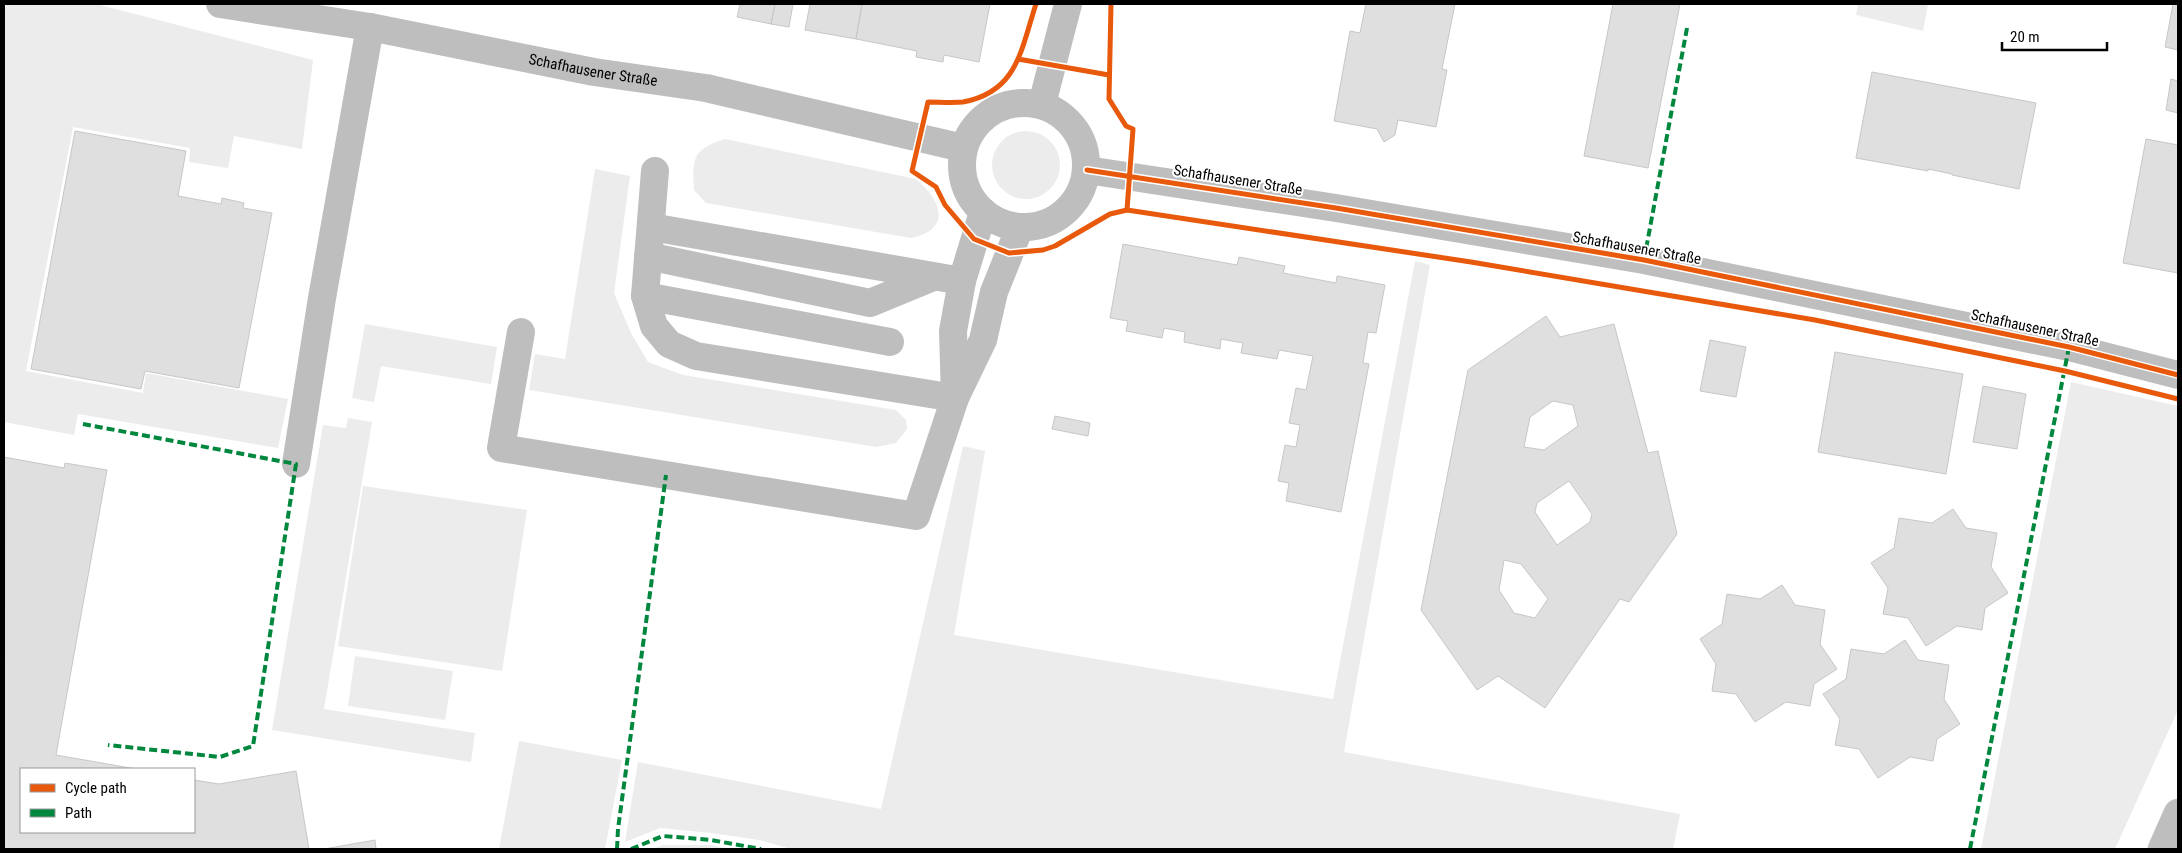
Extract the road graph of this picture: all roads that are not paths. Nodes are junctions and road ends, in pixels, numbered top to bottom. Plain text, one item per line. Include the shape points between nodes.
1 (220, 4) edge
2 (1068, 4) edge
3 (370, 27) junction
4 (1042, 104) junction
5 (964, 148) junction
6 (1087, 170) junction
7 (655, 171) dead end
8 (983, 212) junction
9 (651, 227) junction
10 (1020, 228) junction
11 (648, 256) junction
12 (933, 277) junction
13 (962, 281) junction
14 (645, 296) junction
15 (521, 332) dead end
16 (890, 342) dead end
17 (2178, 375) edge
18 (955, 398) junction
19 (296, 464) dead end
20 (2178, 813) edge
21 (2162, 849) edge

1 - 3 street, Schafhausener Straße
2 - 4 street
3 - 5 street, Schafhausener Straße via 594,72 706,88
3 - 19 street
4 - 5 street via 1022,102 1002,106 985,115 972,130
4 - 6 street via 1061,114 1076,129 1085,148
5 - 8 street via 961,172 968,194
6 - 10 street via 1072,206 1039,226
6 - 17 street, Schafhausener Straße via 1644,260 2069,346
7 - 9 street
8 - 10 street via 1000,223
8 - 13 street
9 - 11 street
9 - 12 street
10 - 18 street via 994,292 983,340
11 - 12 street via 870,303
11 - 14 street
12 - 13 street
13 - 18 street via 953,331
14 - 16 street
14 - 18 street via 654,326 669,344 696,356
15 - 18 street via 501,448 916,516
20 - 21 street

